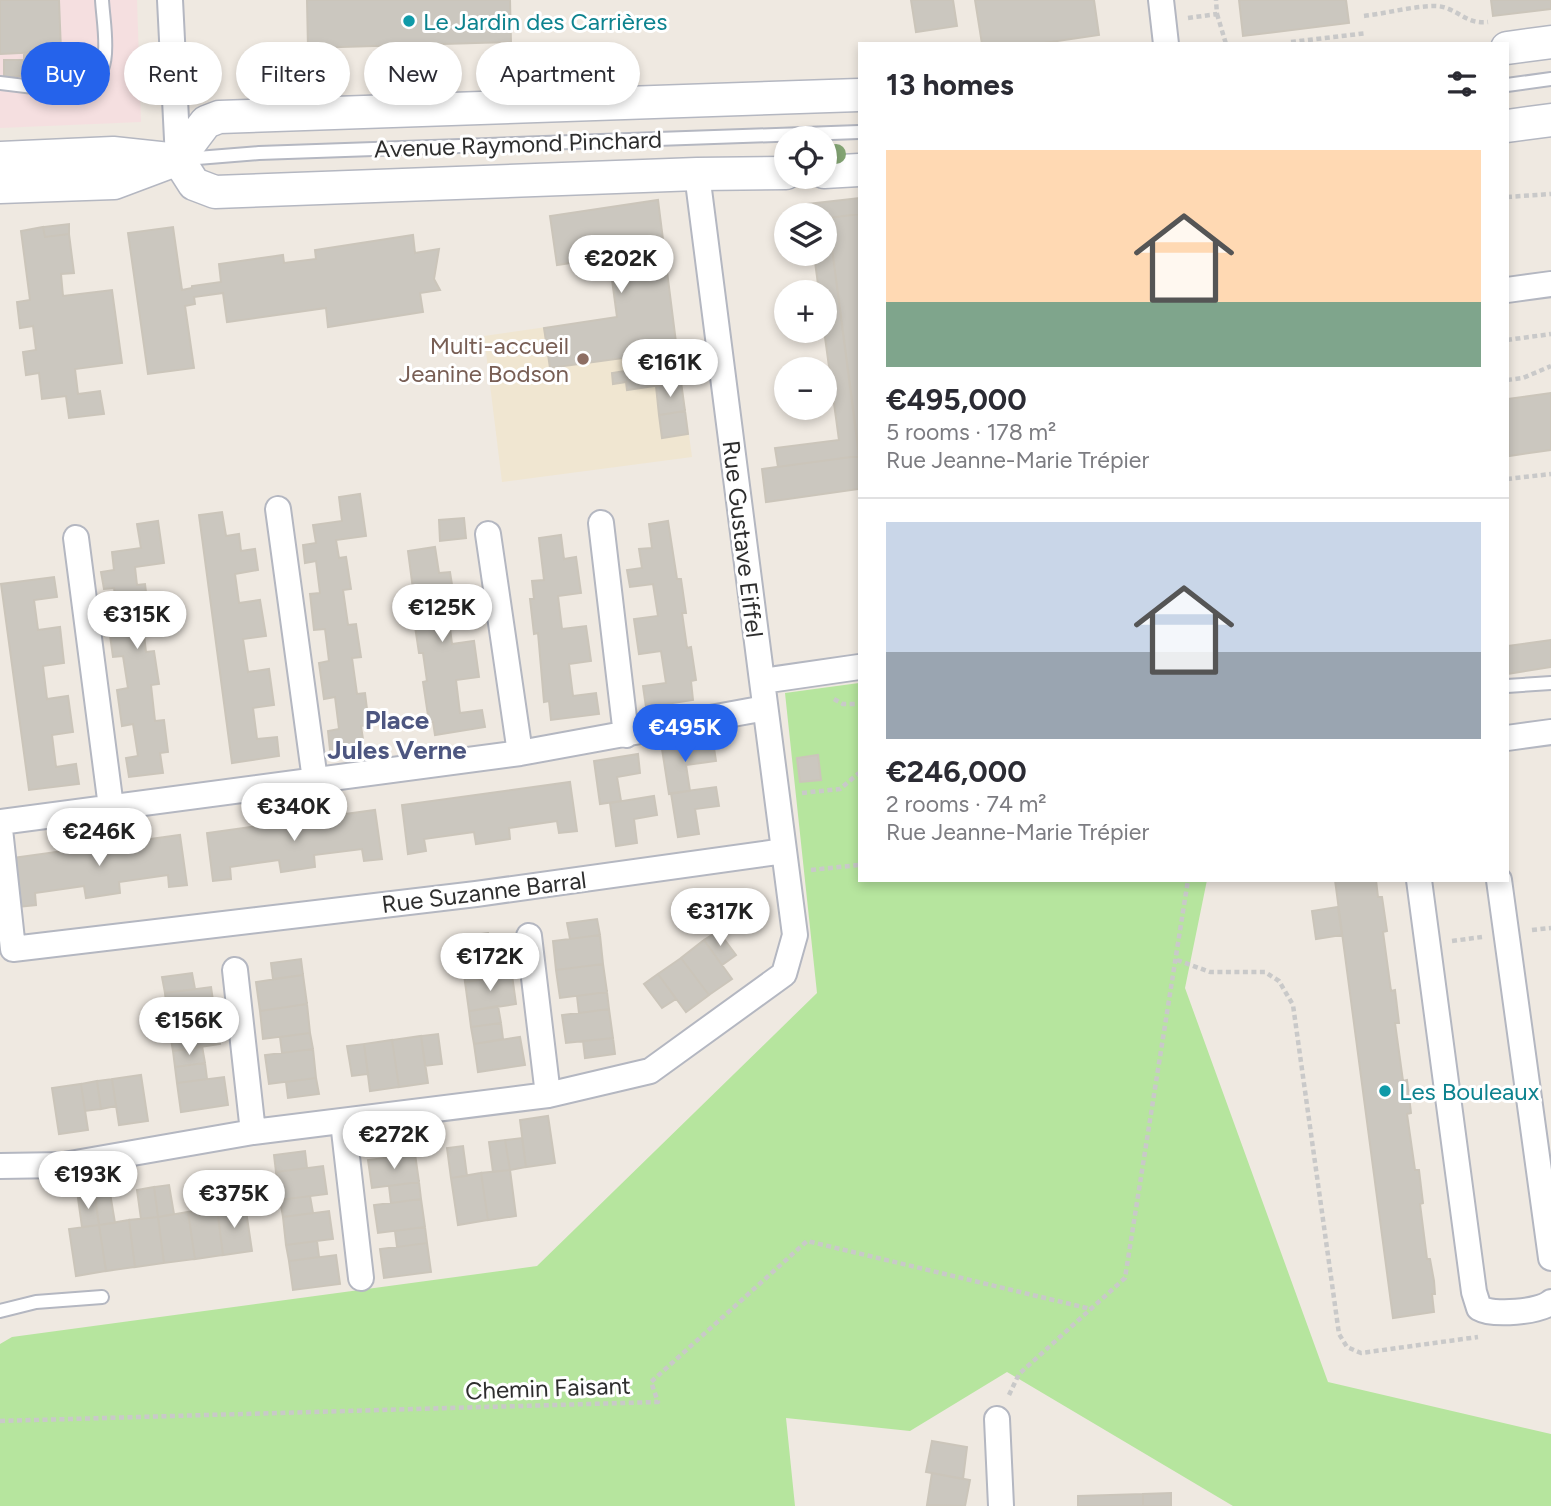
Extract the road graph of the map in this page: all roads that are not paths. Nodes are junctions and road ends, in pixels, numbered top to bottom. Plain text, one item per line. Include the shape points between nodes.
1 (102, 0) edge
2 (170, 0) edge
3 (1498, 35) edge
4 (1551, 42) edge
5 (1551, 79) edge
6 (0, 83) edge
7 (1509, 85) edge
8 (858, 95) edge
9 (1551, 120) edge
10 (1509, 126) edge
11 (858, 132) edge
12 (0, 158) edge
13 (178, 159) junction
14 (858, 170) edge
15 (837, 171) edge
16 (774, 173) edge
17 (698, 174) junction
18 (0, 187) edge
19 (1551, 284) edge
20 (1509, 290) edge
21 (278, 509) dead end
22 (601, 523) dead end
23 (488, 534) dead end
24 (76, 538) dead end
25 (858, 667) edge
26 (762, 681) junction
27 (1551, 683) edge
28 (1509, 686) edge
29 (765, 708) junction
30 (1551, 732) edge
31 (625, 735) junction
32 (1509, 738) edge
33 (520, 753) junction
34 (315, 780) junction
35 (111, 807) junction
36 (0, 822) edge
37 (0, 830) edge
38 (785, 862) junction
39 (1419, 882) edge
40 (1499, 882) edge
41 (528, 936) dead end
42 (235, 970) dead end
43 (548, 1096) junction
44 (343, 1122) junction
45 (253, 1132) junction
46 (0, 1166) edge
47 (1551, 1258) edge
48 (361, 1278) dead end
49 (102, 1297) dead end
50 (1551, 1302) edge
51 (0, 1311) edge
52 (997, 1419) dead end
53 (1001, 1506) edge

1 - 6 lane via 106,60 94,86 83,93
2 - 13 street
3 - 4 street
5 - 7 lane
8 - 13 street, Avenue Raymond Pinchard via 219,117 206,122
9 - 10 street
11 - 13 lane, Avenue Raymond Pinchard
12 - 13 street, Avenue Raymond Pinchard via 113,153
13 - 17 street, Avenue Raymond Pinchard via 194,184 215,192
13 - 18 street, Avenue Raymond Pinchard via 114,183
14 - 15 street
16 - 17 street, Avenue Raymond Pinchard
17 - 26 street, Rue Gustave Eiffel
19 - 20 street
21 - 34 street
22 - 31 street
23 - 33 street
24 - 35 street
25 - 26 street
26 - 29 street
27 - 28 lane
29 - 31 street
29 - 38 street
30 - 32 street
31 - 33 street
33 - 34 street
34 - 35 street
35 - 36 street
37 - 38 street, Rue Suzanne Barral via 13,949
38 - 43 street via 795,935 784,974 650,1071
39 - 50 street via 1479,1308 1499,1314
40 - 47 street
41 - 43 street
42 - 45 street
43 - 44 street
44 - 45 street
44 - 48 street
45 - 46 street via 64,1165
49 - 51 lane via 36,1302
52 - 53 street

